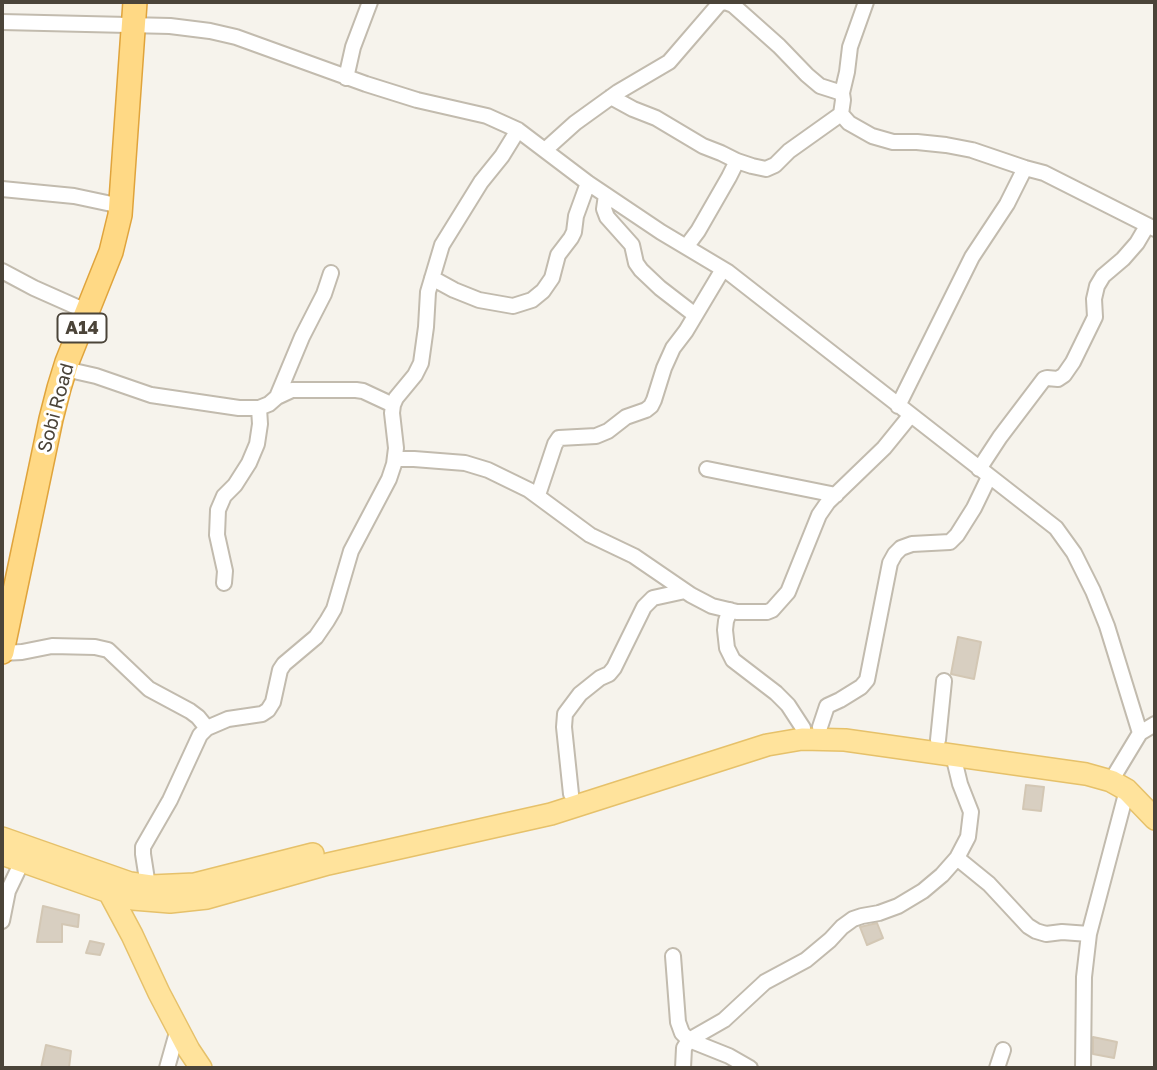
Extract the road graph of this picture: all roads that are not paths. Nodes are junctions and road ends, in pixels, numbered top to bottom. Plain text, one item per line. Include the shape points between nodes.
1 (135, 2) edge
2 (370, 2) edge
3 (724, 2) edge
4 (866, 2) edge
5 (2, 22) edge
6 (133, 25) junction
7 (346, 78) junction
8 (842, 93) junction
9 (611, 97) junction
10 (841, 114) junction
11 (518, 130) junction
12 (545, 150) junction
13 (737, 161) junction
14 (1025, 168) junction
15 (588, 183) junction
16 (2, 189) edge
17 (606, 195) junction
18 (121, 206) junction
19 (1151, 227) edge
20 (686, 247) junction
21 (723, 269) junction
22 (2, 271) edge
23 (331, 274) dead end
24 (432, 278) junction
25 (88, 312) junction
26 (695, 315) junction
27 (65, 369) junction
28 (277, 397) junction
29 (393, 405) junction
30 (898, 406) junction
31 (259, 408) junction
32 (910, 416) junction
33 (395, 459) junction
34 (708, 469) dead end
35 (984, 473) junction
36 (538, 495) junction
37 (836, 495) junction
38 (225, 583) dead end
39 (685, 591) junction
40 (730, 610) junction
41 (2, 652) edge
42 (944, 681) dead end
43 (1155, 724) edge
44 (812, 728) junction
45 (207, 729) junction
46 (1140, 733) junction
47 (945, 748) junction
48 (1118, 780) junction
49 (571, 794) junction
50 (1155, 800) edge
51 (1155, 819) edge
52 (2, 838) edge
53 (2, 854) edge
54 (957, 858) junction
55 (25, 862) junction
56 (107, 884) junction
57 (137, 889) junction
58 (2, 921) edge
59 (1089, 934) junction
60 (673, 956) dead end
61 (178, 1029) junction
62 (689, 1040) junction
63 (1003, 1050) dead end
64 (167, 1068) edge
65 (201, 1068) edge
66 (213, 1068) edge
67 (683, 1068) edge
68 (750, 1068) edge
69 (997, 1068) edge
70 (1083, 1068) edge

1 - 6 highway, Sobi Road / A14
2 - 7 street
3 - 8 street via 733,5 820,86
3 - 9 street via 669,62
4 - 8 street via 850,47
5 - 6 street
6 - 7 street via 236,37
6 - 18 highway, Sobi Road / A14
7 - 11 street via 488,116
8 - 10 street
9 - 12 street
9 - 13 street
10 - 13 street via 775,165 766,169
10 - 14 street via 872,136 972,150
11 - 12 street
11 - 24 street via 442,245
12 - 15 street
13 - 20 street
14 - 19 street via 1044,173
14 - 30 street via 972,257
15 - 17 street
15 - 24 street via 574,232 558,255 552,278 532,300 513,306 479,300
16 - 18 street
17 - 20 street
17 - 26 street via 607,217 632,245 641,270
18 - 25 highway, Sobi Road / A14 via 111,252
19 - 35 street via 1103,275 1094,299 1095,317 1073,362 1064,375 1047,378 1038,386
20 - 21 street
21 - 26 street
21 - 30 street
22 - 25 street
23 - 28 street
24 - 29 street via 421,363
25 - 27 highway, Sobi Road / A14
26 - 36 street via 673,348 646,410 596,436 559,438
27 - 31 street via 151,396
27 - 41 highway, Sobi Road / A14
28 - 29 street via 292,390 356,390
28 - 31 street
29 - 33 street
30 - 32 street
31 - 38 street via 257,444 218,510
32 - 35 street
32 - 37 street
33 - 36 street via 465,463
33 - 45 street via 351,551 334,609 316,637 280,670 268,710
34 - 37 street
35 - 44 street via 957,536 950,542 912,544 895,554 867,680 827,706
35 - 46 street via 1056,528 1074,553 1107,626
36 - 39 street via 570,522 634,556
37 - 40 street via 819,515 781,602 767,612
39 - 40 street
39 - 49 street via 653,598 644,607 614,668 580,694 565,714
40 - 44 street via 725,630 733,660
41 - 45 street via 51,646 108,650 149,689 190,711
42 - 47 street
43 - 46 street
44 - 47 main road via 837,727
44 - 49 main road via 753,734
45 - 57 street via 144,847
46 - 48 street
47 - 48 main road
47 - 54 street via 971,812 968,837
47 - 57 main road via 802,739 766,745 551,814 328,864 207,898 170,902
48 - 50 main road via 1138,784
48 - 51 main road
48 - 59 street
49 - 57 main road via 195,884
52 - 56 main road
53 - 55 main road
54 - 59 street via 1036,931
54 - 62 street via 923,891 879,913 853,919 806,960 765,982 724,1020
55 - 56 main road
55 - 58 street via 8,891
56 - 57 main road
56 - 61 main road
57 - 66 main road via 167,989
59 - 70 street
60 - 62 street via 678,1022
61 - 64 street
61 - 65 main road
62 - 67 street
62 - 68 street
63 - 69 street

